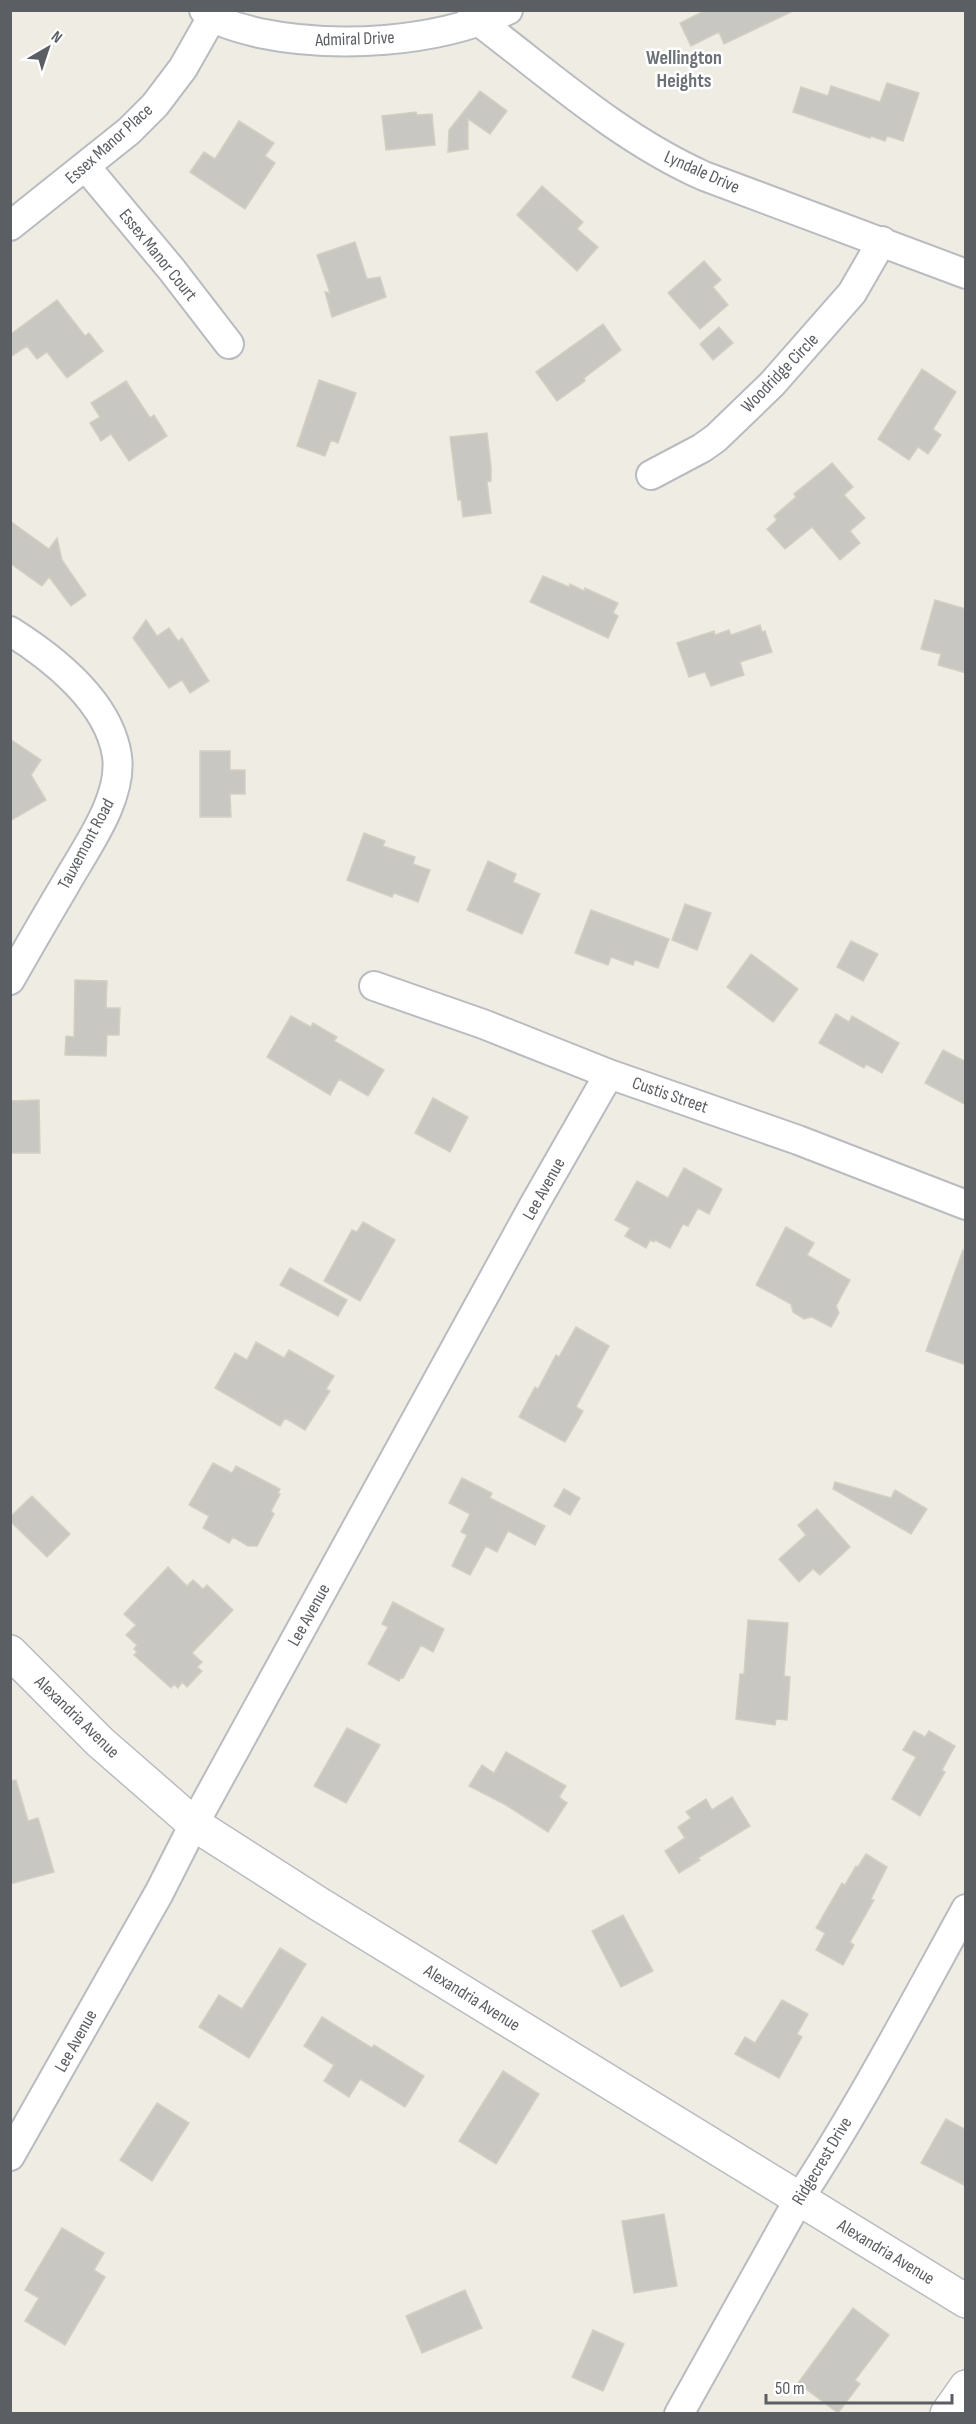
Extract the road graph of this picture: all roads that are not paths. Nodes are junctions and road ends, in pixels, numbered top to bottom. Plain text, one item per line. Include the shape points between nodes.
1 (508, 10) edge
2 (208, 14) edge
3 (476, 17) edge
4 (86, 166) junction
5 (10, 226) edge
6 (882, 242) junction
7 (966, 274) edge
8 (229, 344) dead end
9 (651, 476) dead end
10 (10, 630) edge
11 (10, 980) edge
12 (374, 986) dead end
13 (609, 1074) junction
14 (966, 1205) edge
15 (10, 1652) edge
16 (194, 1824) junction
17 (966, 1909) edge
18 (10, 2157) edge
19 (799, 2199) junction
20 (966, 2301) edge
21 (966, 2387) edge
22 (679, 2414) edge
23 (947, 2414) edge

1 - 3 street, Admiral Drive
2 - 3 street, Admiral Drive via 239,28 329,42 408,36
2 - 4 street, Essex Manor Place via 183,68 155,105 129,132
3 - 6 street, Lyndale Drive via 607,119 673,162
4 - 5 street, Essex Manor Place
4 - 8 street, Essex Manor Court
6 - 7 street, Lyndale Drive
6 - 9 street, Woodridge Circle via 852,293 771,384 716,438
10 - 11 street, Tauxemont Road via 74,681 108,729 117,756 116,783 105,815
12 - 13 street, Custis Street
13 - 14 street, Custis Street via 798,1140
13 - 16 street, Lee Avenue
15 - 16 street, Alexandria Avenue via 100,1742
16 - 18 street, Lee Avenue
16 - 19 street, Alexandria Avenue
17 - 19 street, Ridgecrest Drive
19 - 20 street, Alexandria Avenue
19 - 22 street, Ridgecrest Drive
21 - 23 street

